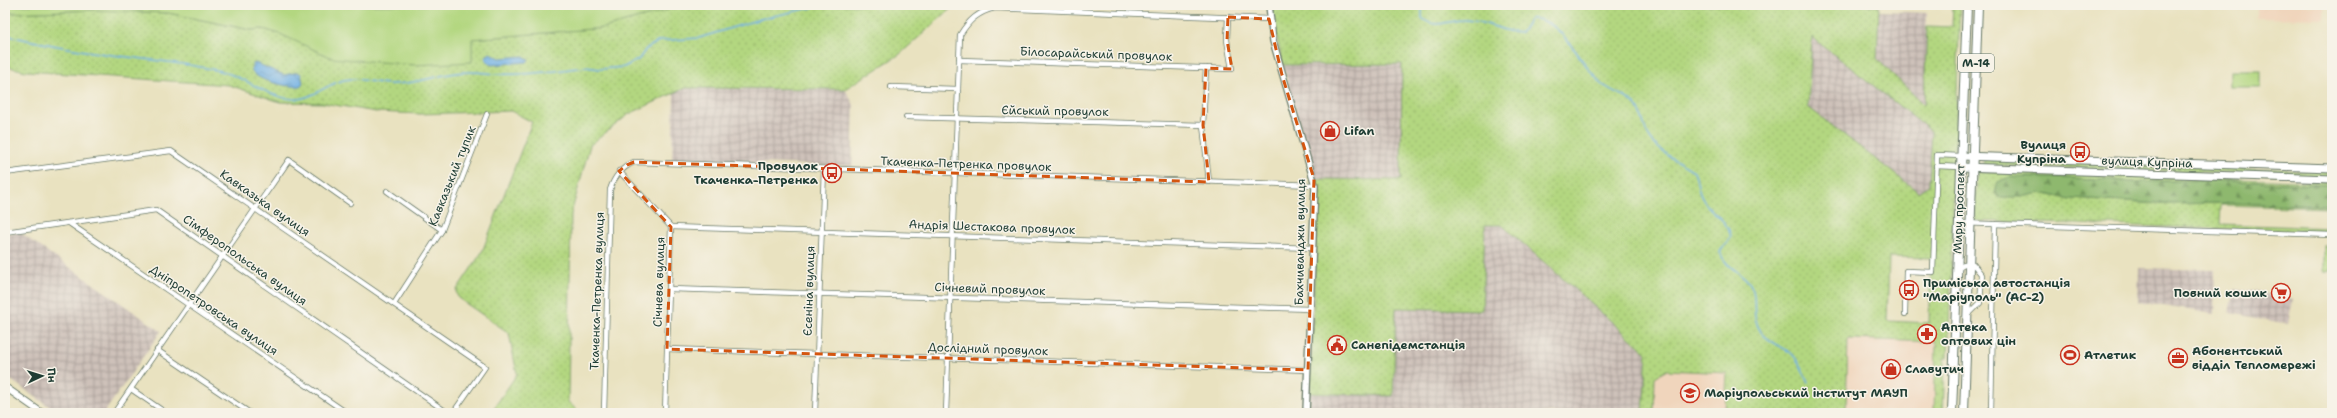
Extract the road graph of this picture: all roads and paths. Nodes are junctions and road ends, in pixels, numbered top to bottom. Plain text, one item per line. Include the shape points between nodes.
1 (1269, 5) edge
2 (1967, 5) edge
3 (1978, 5) edge
4 (1966, 15) junction
5 (1978, 16) junction
6 (1228, 17) junction
7 (1269, 18) junction
8 (959, 60) junction
9 (1206, 68) junction
10 (891, 87) dead end
11 (958, 89) junction
12 (487, 114) dead end
13 (906, 117) dead end
14 (957, 119) junction
15 (1203, 125) junction
16 (1961, 156) junction
17 (1972, 156) junction
18 (1936, 166) junction
19 (1961, 167) junction
20 (1972, 167) junction
21 (2332, 168) edge
22 (824, 169) junction
23 (619, 172) junction
24 (5, 174) edge
25 (955, 174) junction
26 (2332, 179) edge
27 (1209, 182) junction
28 (1315, 185) junction
29 (387, 191) dead end
30 (350, 204) dead end
31 (255, 209) junction
32 (69, 223) junction
33 (1959, 223) junction
34 (1970, 224) junction
35 (1996, 224) junction
36 (671, 227) junction
37 (442, 230) junction
38 (5, 232) edge
39 (822, 232) junction
40 (2332, 235) edge
41 (953, 236) junction
42 (1958, 237) junction
43 (1970, 237) junction
44 (1313, 248) junction
45 (222, 256) junction
46 (1969, 264) junction
47 (1957, 269) junction
48 (669, 288) junction
49 (819, 293) junction
50 (950, 298) junction
51 (394, 304) junction
52 (189, 305) junction
53 (1310, 309) junction
54 (1905, 314) dead end
55 (1967, 316) junction
56 (667, 349) junction
57 (157, 350) junction
58 (817, 354) junction
59 (949, 358) junction
60 (1308, 370) junction
61 (5, 387) edge
62 (131, 389) junction
63 (42, 413) edge
64 (114, 413) edge
65 (166, 413) edge
66 (250, 413) edge
67 (347, 413) edge
68 (448, 413) edge
69 (453, 413) edge
70 (604, 413) edge
71 (665, 413) edge
72 (678, 413) edge
73 (815, 413) edge
74 (946, 413) edge
75 (1306, 413) edge
76 (1952, 413) edge
77 (1964, 413) edge
78 (1991, 413) edge

1 - 7 street, Бахчиванджи вулиця
2 - 4 highway, Миру проспект / М-14
3 - 5 highway, Миру проспект / М-14
4 - 5 highway
4 - 16 highway, Миру проспект / М-14
5 - 17 highway, Миру проспект / М-14
6 - 7 street
6 - 8 street via 995,8 984,10 966,25 960,35
6 - 9 street, Білосарайський провулок via 1227,40 1232,69
7 - 28 street, Бахчиванджи вулиця via 1282,75
8 - 9 street, Білосарайський провулок
8 - 11 street
9 - 15 street
10 - 11 street
11 - 14 street
12 - 37 street, Кавказький тупик
13 - 14 street, Єйський провулок
14 - 15 street, Єйський провулок
14 - 25 street
15 - 27 street
16 - 17 main road, вулиця Купріна
16 - 18 street via 1937,155
16 - 19 highway, Миру проспект / М-14
17 - 20 highway, Миру проспект / М-14
17 - 21 main road, вулиця Купріна
18 - 19 street
18 - 54 street via 1933,272 1906,271
19 - 20 main road, вулиця Купріна
19 - 33 highway, Миру проспект / М-14
20 - 26 main road, вулиця Купріна
20 - 34 highway, Миру проспект / М-14
22 - 23 street, Ткаченка-Петренка провулок via 634,162
22 - 25 street, Ткаченка-Петренка провулок
22 - 39 street, Єсеніна вулиця
23 - 36 street, Січнева вулиця
23 - 70 street, Ткаченка-Петренка вулиця via 610,190
24 - 31 street, Кавказька вулиця via 171,151
25 - 27 street, Ткаченка-Петренка провулок
25 - 41 street
27 - 28 street, Ткаченка-Петренка провулок
28 - 44 street, Бахчиванджи вулиця
29 - 37 street
30 - 31 street via 289,160
31 - 45 street
31 - 51 street, Кавказька вулиця
32 - 38 street, Сімферопольська вулиця
32 - 45 street, Сімферопольська вулиця via 156,210
32 - 52 street, Дніпропетровська вулиця
33 - 34 street
33 - 42 highway, Миру проспект / М-14
34 - 35 street
34 - 43 highway, Миру проспект / М-14
35 - 40 street
35 - 78 street
36 - 39 street, Андрія Шестакова провулок
36 - 48 street, Січнева вулиця
37 - 51 street, Кавказький тупик
39 - 41 street, Андрія Шестакова провулок
39 - 49 street, Єсеніна вулиця
41 - 44 street, Андрія Шестакова провулок
41 - 50 street
42 - 43 highway
42 - 47 highway, Миру проспект / М-14
43 - 46 highway, Миру проспект / М-14
44 - 53 street, Бахчиванджи вулиця
45 - 52 street
45 - 68 street, Сімферопольська вулиця
46 - 47 street
46 - 55 highway, Миру проспект / М-14
46 - 55 street via 1980,270 1982,282 1980,303
47 - 76 highway, Миру проспект / М-14
48 - 49 street, Січневий провулок
48 - 56 street, Січнева вулиця
49 - 50 street, Січневий провулок
49 - 58 street, Єсеніна вулиця
50 - 53 street, Січневий провулок
50 - 59 street
51 - 69 street, Кавказька вулиця via 485,367
52 - 57 street
52 - 67 street, Дніпропетровська вулиця
53 - 60 street, Бахчиванджи вулиця
55 - 77 highway, Миру проспект / М-14
56 - 58 street, Дослідний провулок
56 - 71 street, Січнева вулиця
57 - 62 street
57 - 66 street
58 - 59 street, Дослідний провулок
58 - 73 street, Єсеніна вулиця
59 - 60 street, Дослідний провулок
59 - 74 street
60 - 75 street, Бахчиванджи вулиця
61 - 63 main road
62 - 64 street
62 - 65 street
71 - 72 street

